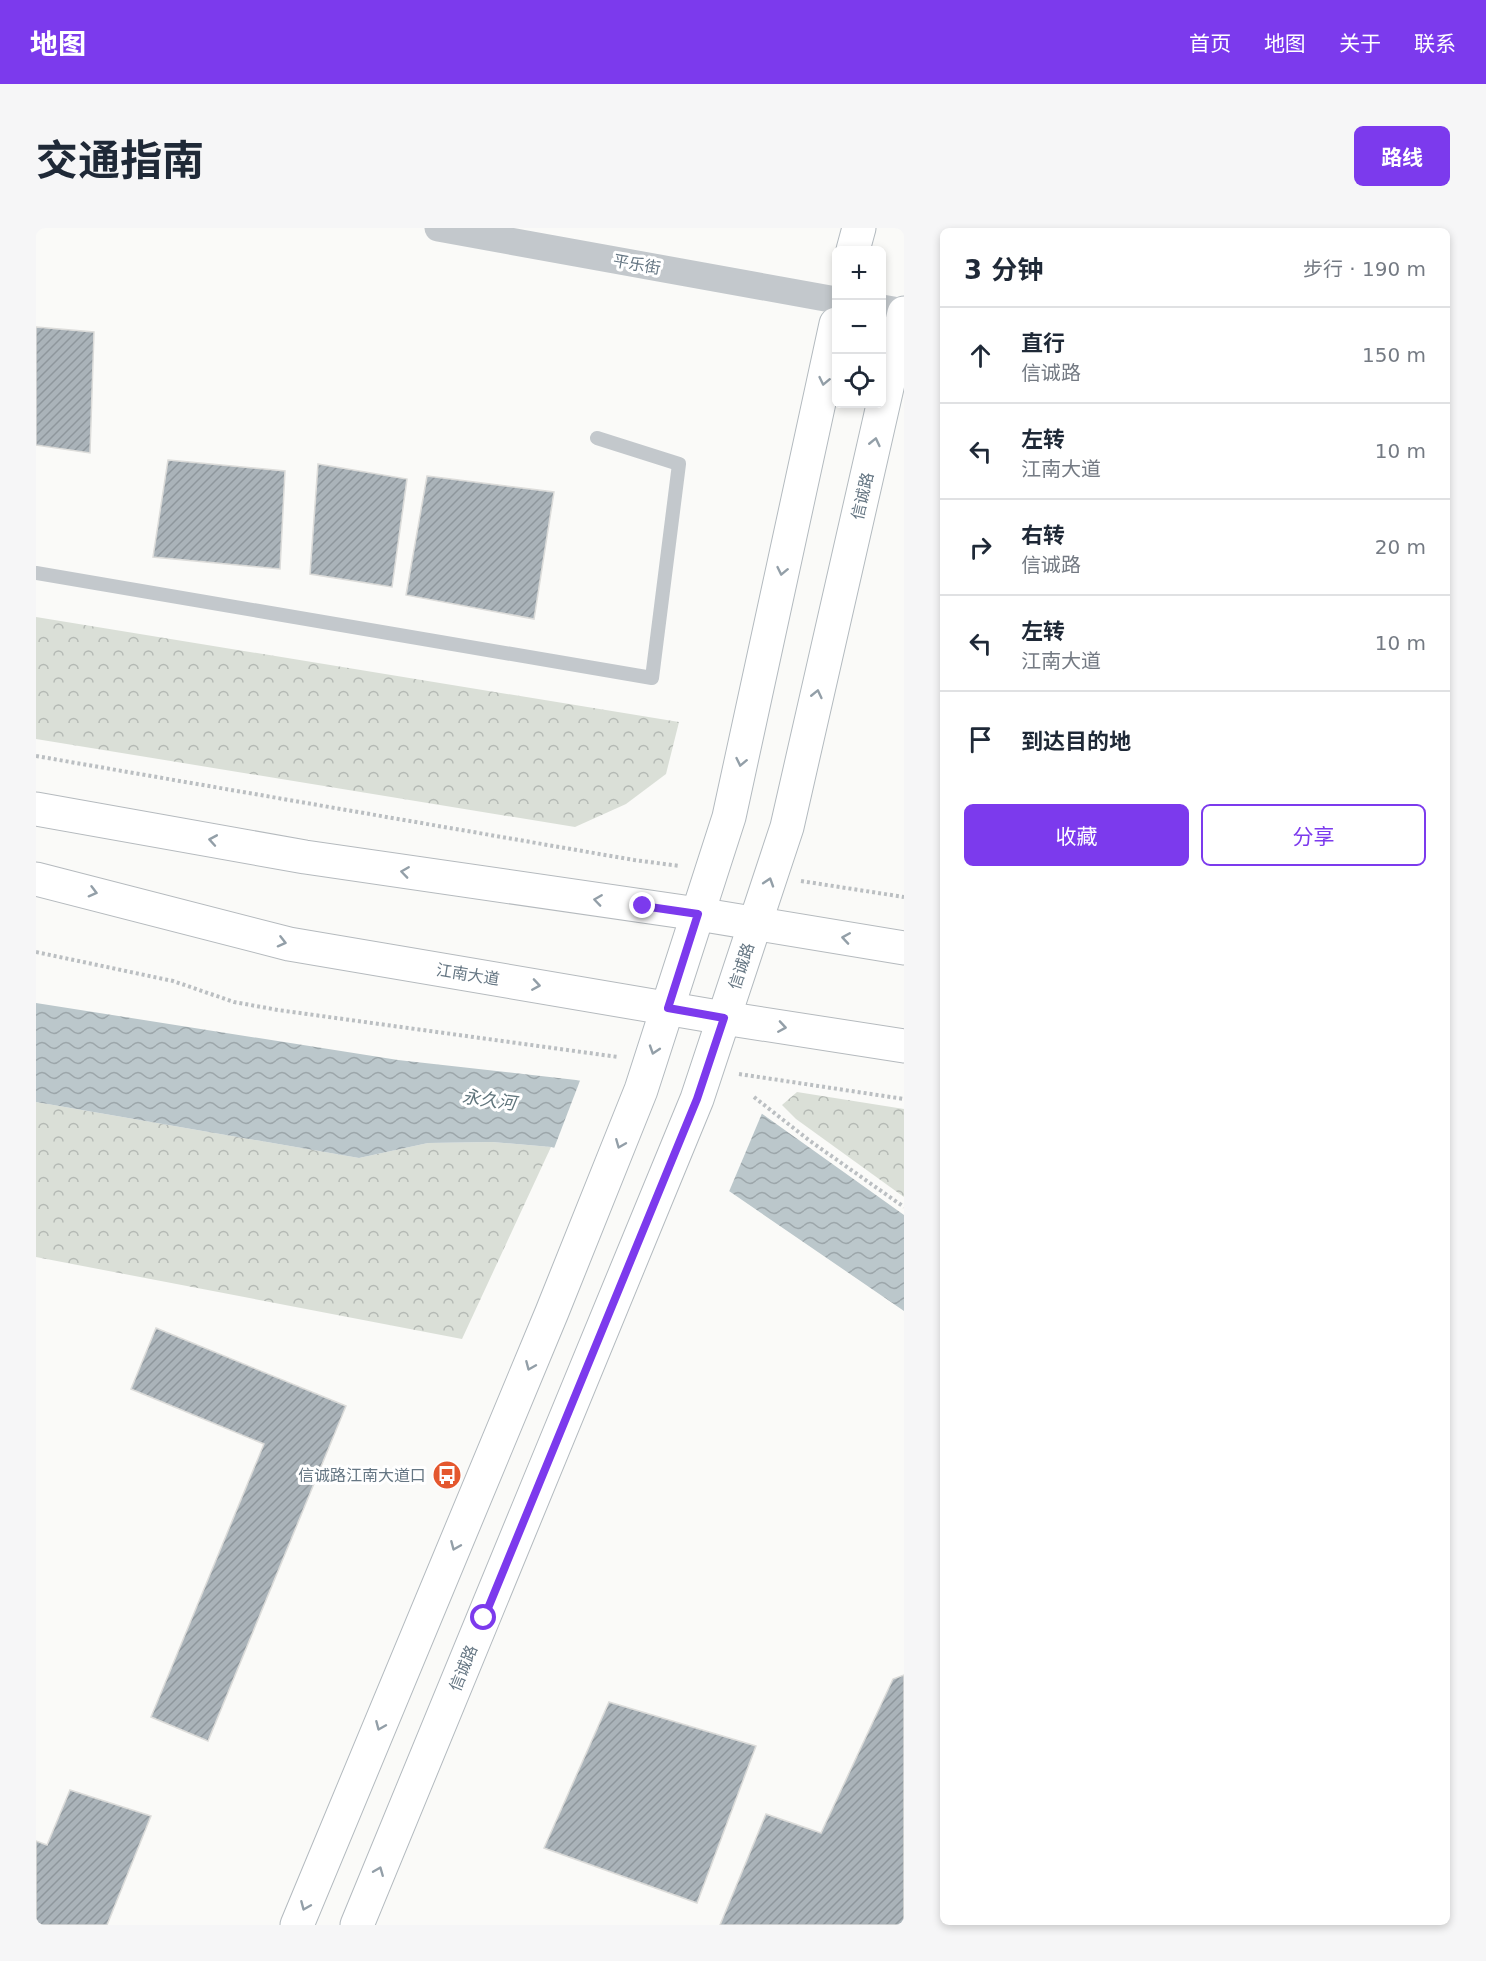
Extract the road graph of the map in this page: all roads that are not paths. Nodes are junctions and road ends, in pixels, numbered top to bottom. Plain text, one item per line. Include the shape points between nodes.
1 (438, 228) edge
2 (859, 228) edge
3 (855, 246) edge
4 (832, 299) edge
5 (886, 309) edge
6 (904, 312) edge
7 (832, 347) edge
8 (597, 438) dead end
9 (36, 573) edge
10 (36, 809) edge
11 (36, 879) edge
12 (698, 914) junction
13 (755, 923) junction
14 (904, 948) edge
15 (668, 1008) junction
16 (724, 1018) junction
17 (904, 1046) edge
18 (297, 1925) edge
19 (357, 1925) edge

1 - 4 street, 平乐街
2 - 3 main road
5 - 6 street
13 -> 6 main road, 信诚路 via 787,827
7 -> 12 main road via 729,817
8 - 9 lane via 679,464 652,678
12 -> 10 main road via 304,857
11 -> 15 main road, 江南大道 via 289,944
12 - 13 main road
12 - 15 main road
14 -> 13 main road
13 - 16 main road, 信诚路
15 - 16 main road, 江南大道
15 -> 18 main road via 646,1076 552,1312
16 -> 17 main road, 江南大道
19 -> 16 main road, 信诚路 via 602,1333 702,1085

